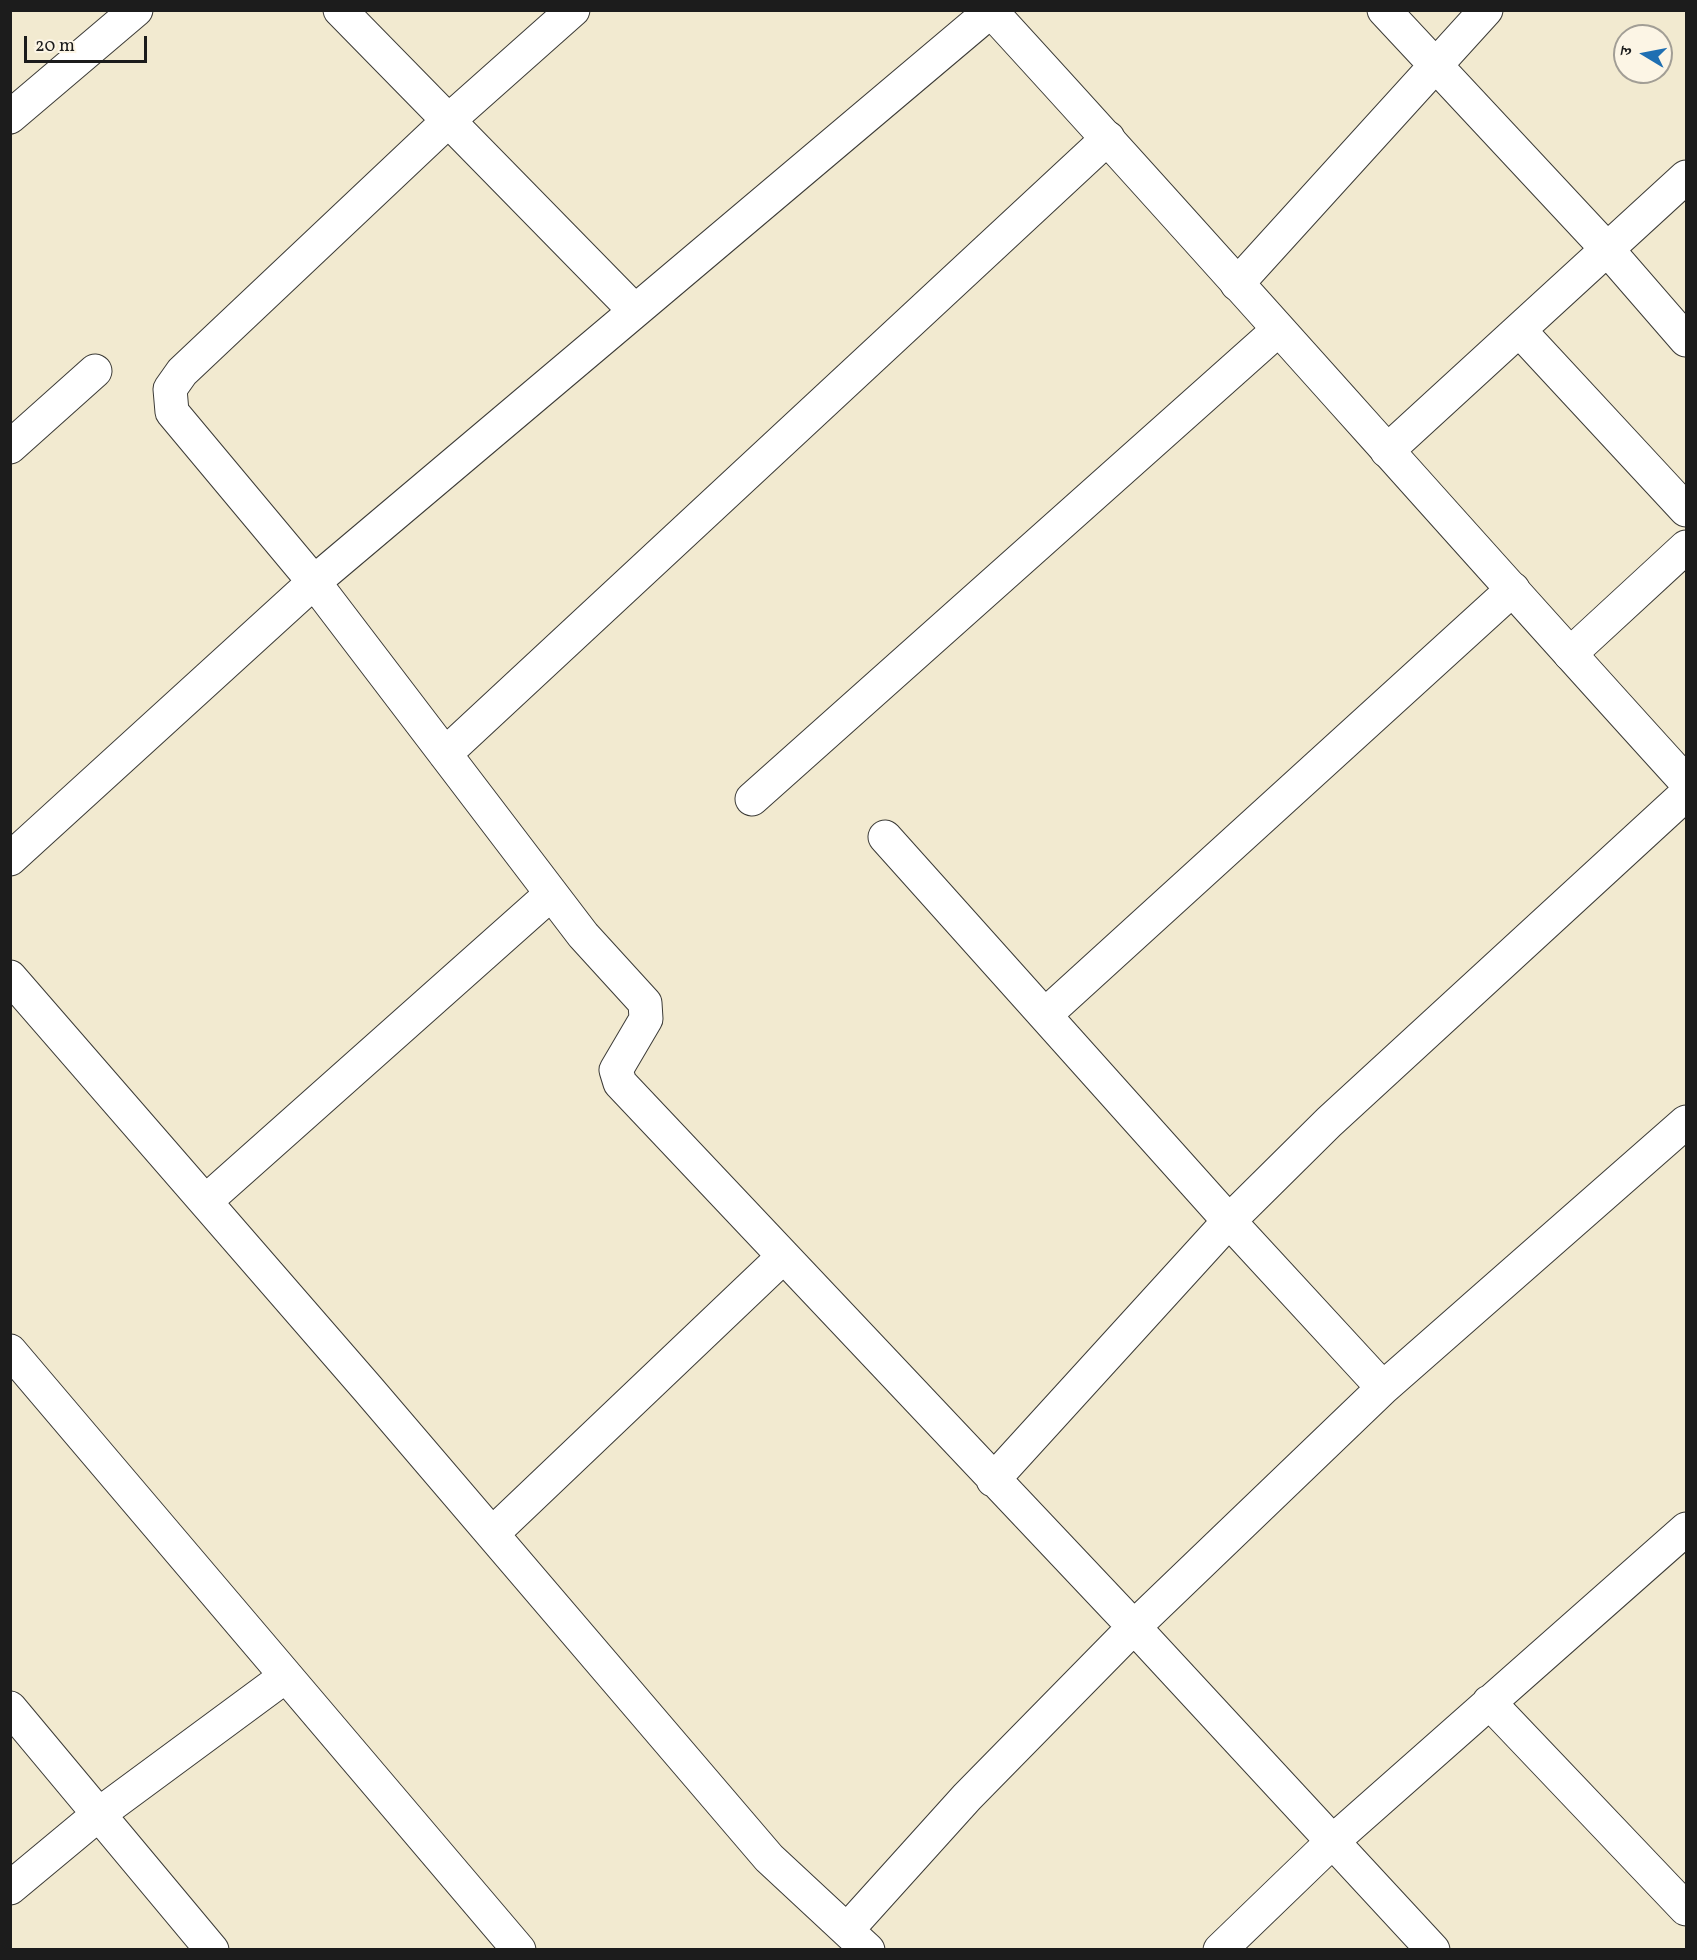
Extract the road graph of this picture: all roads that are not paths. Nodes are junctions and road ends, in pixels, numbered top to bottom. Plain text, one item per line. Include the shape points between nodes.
1 (136, 10) edge
2 (339, 10) edge
3 (573, 10) edge
4 (1384, 10) edge
5 (1486, 10) edge
6 (991, 11) edge
7 (1436, 66) junction
8 (10, 117) edge
9 (448, 121) junction
10 (1108, 138) junction
11 (1686, 177) edge
12 (1607, 249) junction
13 (1237, 284) junction
14 (635, 312) junction
15 (1278, 330) junction
16 (1519, 330) junction
17 (1686, 340) edge
18 (95, 371) dead end
19 (10, 447) edge
20 (1387, 451) junction
21 (1686, 510) edge
22 (1686, 547) edge
23 (314, 582) junction
24 (1513, 589) junction
25 (1570, 654) junction
26 (445, 754) junction
27 (1686, 782) edge
28 (1686, 794) edge
29 (752, 799) dead end
30 (885, 837) dead end
31 (10, 859) edge
32 (551, 894) junction
33 (10, 977) edge
34 (1045, 1015) junction
35 (1686, 1122) edge
36 (206, 1201) junction
37 (1229, 1221) junction
38 (783, 1257) junction
39 (10, 1351) edge
40 (1383, 1388) junction
41 (993, 1480) junction
42 (1686, 1529) edge
43 (492, 1534) junction
44 (1134, 1628) junction
45 (286, 1676) junction
46 (1489, 1702) junction
47 (10, 1708) edge
48 (99, 1814) junction
49 (1333, 1841) junction
50 (10, 1888) edge
51 (1686, 1909) edge
52 (857, 1940) edge
53 (212, 1950) edge
54 (519, 1950) edge
55 (1220, 1950) edge
56 (1433, 1950) edge

1 - 8 street
2 - 9 street
3 - 9 street
4 - 7 street
5 - 7 street
6 - 10 street
6 - 14 street
7 - 12 street
7 - 13 street
9 - 14 street
9 - 23 street via 182,372 170,389 172,412
10 - 13 street
10 - 26 street
11 - 12 street
12 - 16 street
12 - 17 street
13 - 15 street
14 - 23 street
15 - 20 street
15 - 29 street
16 - 20 street
16 - 21 street
18 - 19 street
20 - 24 street
22 - 25 street
23 - 26 street
23 - 31 street
24 - 25 street
24 - 34 street
25 - 27 street
26 - 32 street
28 - 37 street via 1329,1122
30 - 34 street
32 - 36 street
32 - 38 street via 645,1003 646,1019 616,1070 620,1083
33 - 36 street
34 - 37 street
35 - 40 street
36 - 43 street
37 - 40 street
37 - 41 street
38 - 41 street
38 - 43 street
39 - 45 street
40 - 44 street
41 - 44 street
42 - 46 street
43 - 52 street via 769,1858
44 - 49 street
44 - 52 street via 966,1797
45 - 48 street
45 - 54 street
46 - 49 street
46 - 51 street
47 - 48 street
48 - 50 street
48 - 53 street
49 - 55 street
49 - 56 street

